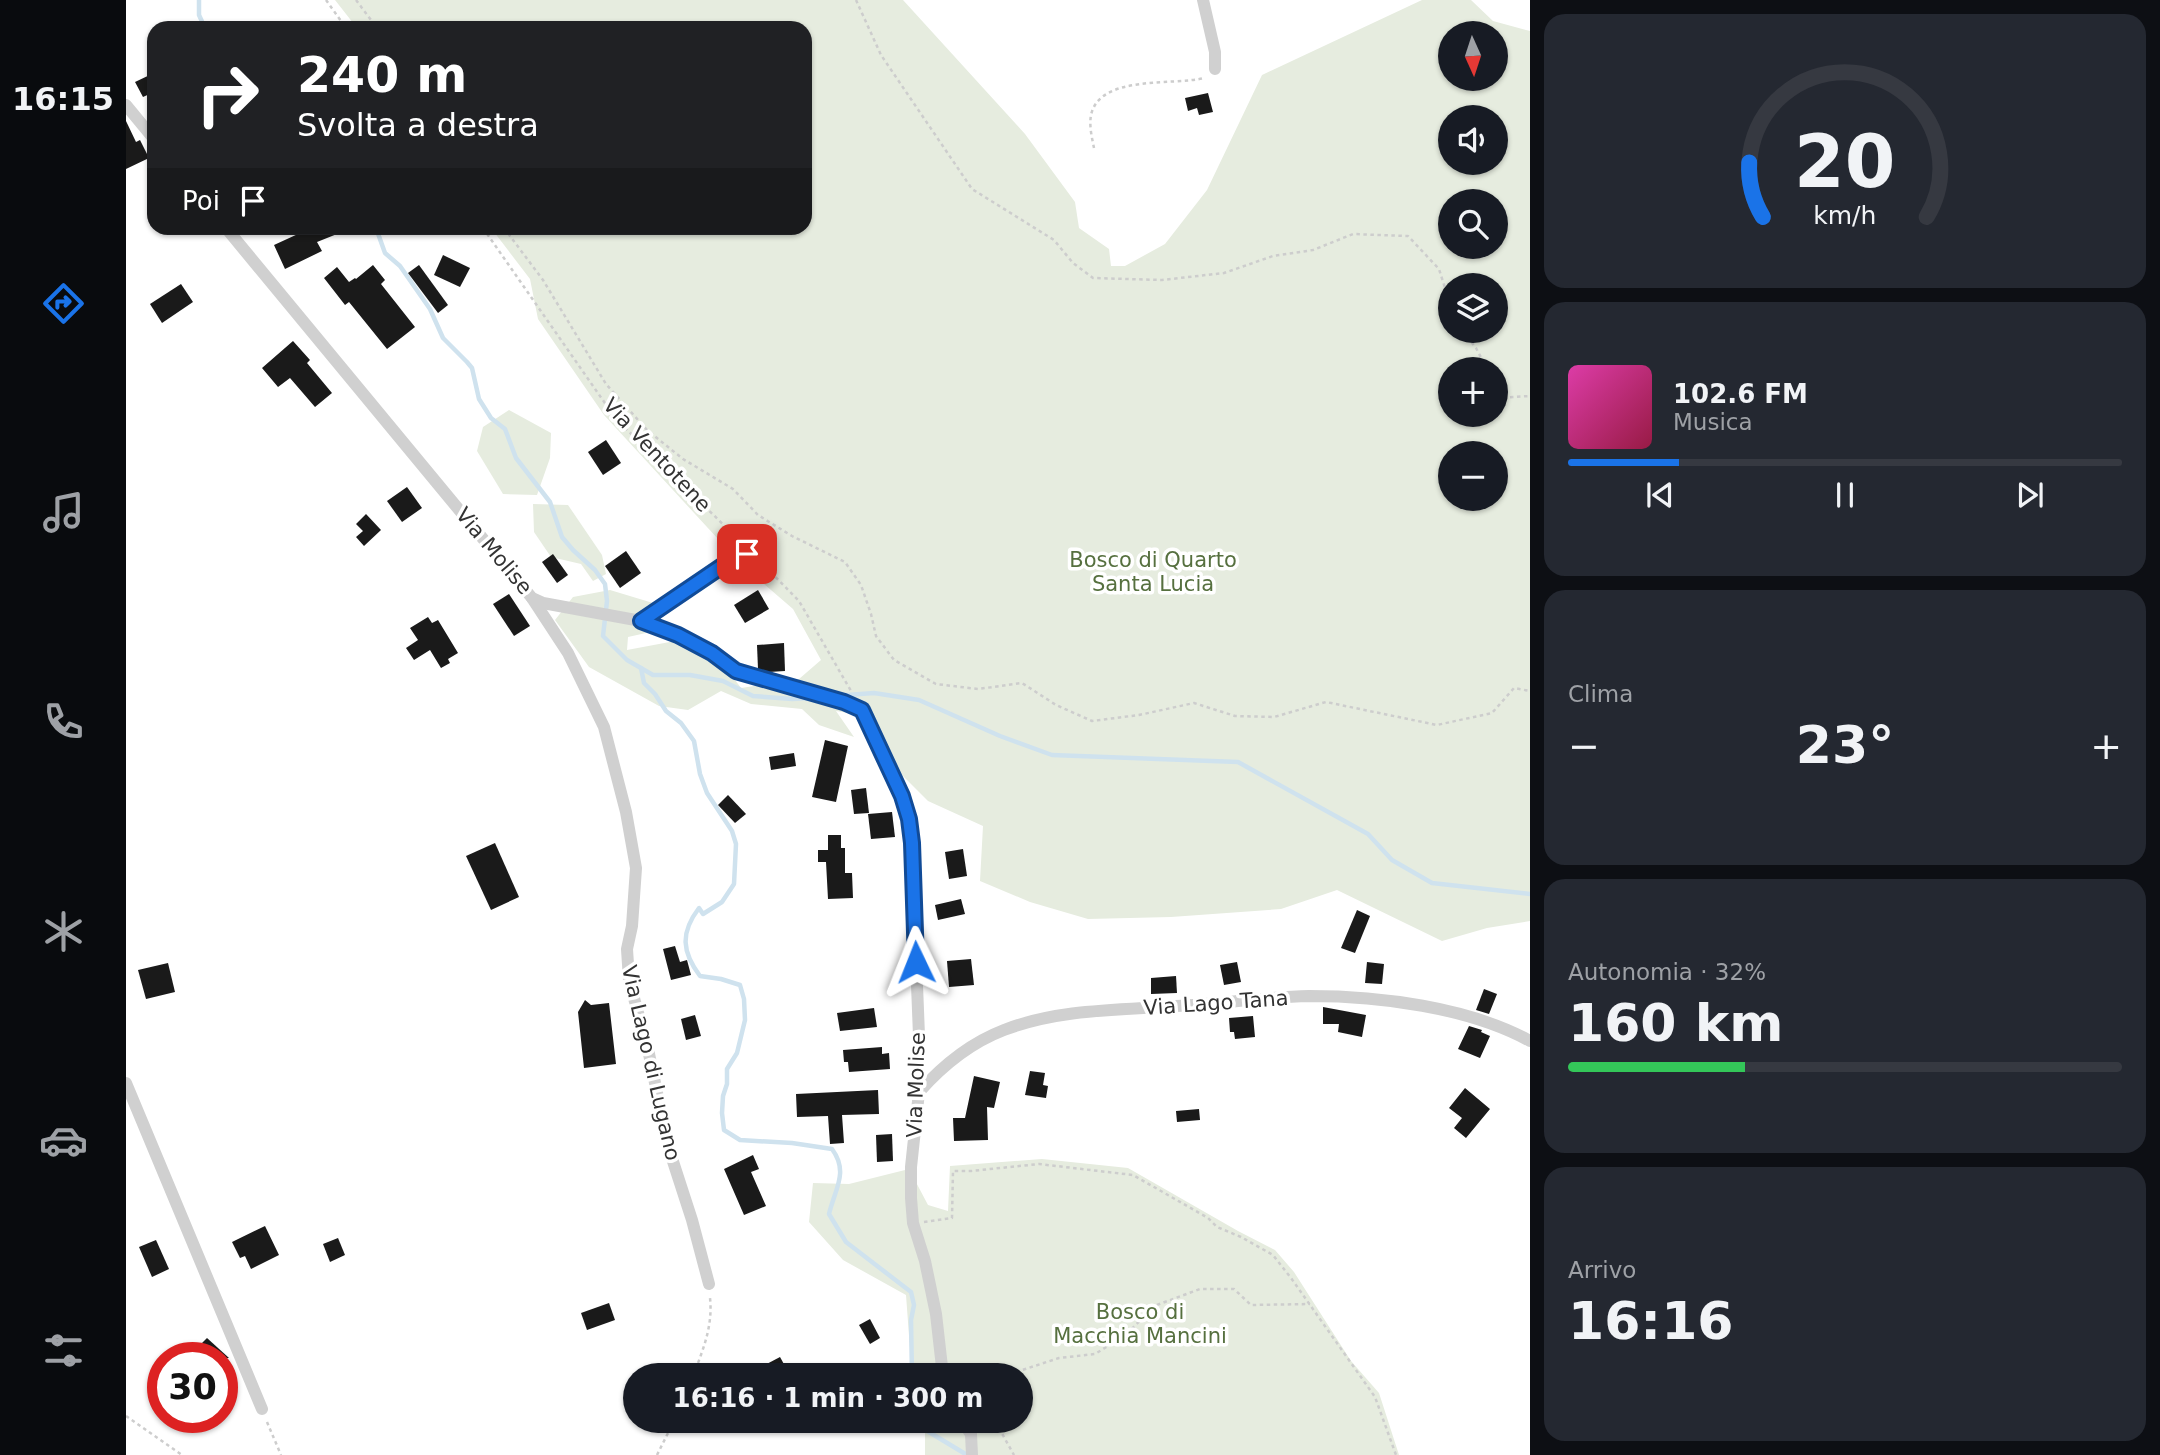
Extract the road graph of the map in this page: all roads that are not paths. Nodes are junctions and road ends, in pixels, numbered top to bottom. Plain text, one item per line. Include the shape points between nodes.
1 (1203, 0) edge
2 (1215, 69) road end
3 (126, 105) edge
4 (147, 130) edge
5 (232, 235) edge
6 (752, 553) road end
7 (532, 598) junction
8 (641, 621) junction
9 (1530, 1041) edge
10 (126, 1083) edge
11 (919, 1092) junction
12 (709, 1284) road end
13 (942, 1363) edge
14 (262, 1409) road end
15 (970, 1433) edge
16 (972, 1455) edge

1 - 2 street
3 - 4 street
5 - 7 street, Via Molise
6 - 8 street via 728,562
7 - 8 street, Via Molise
7 - 12 street, Via Lago di Lugano via 568,653 604,727 636,868 627,949 629,980 668,1146
8 - 11 street, Via Molise via 678,635 736,671 862,710 909,819
9 - 11 street, Via Lago Tana via 1444,1011 1341,997 1101,1011 1002,1030 952,1059
10 - 14 street
11 - 13 street, Via Molise via 911,1167 912,1223 925,1261
15 - 16 street

